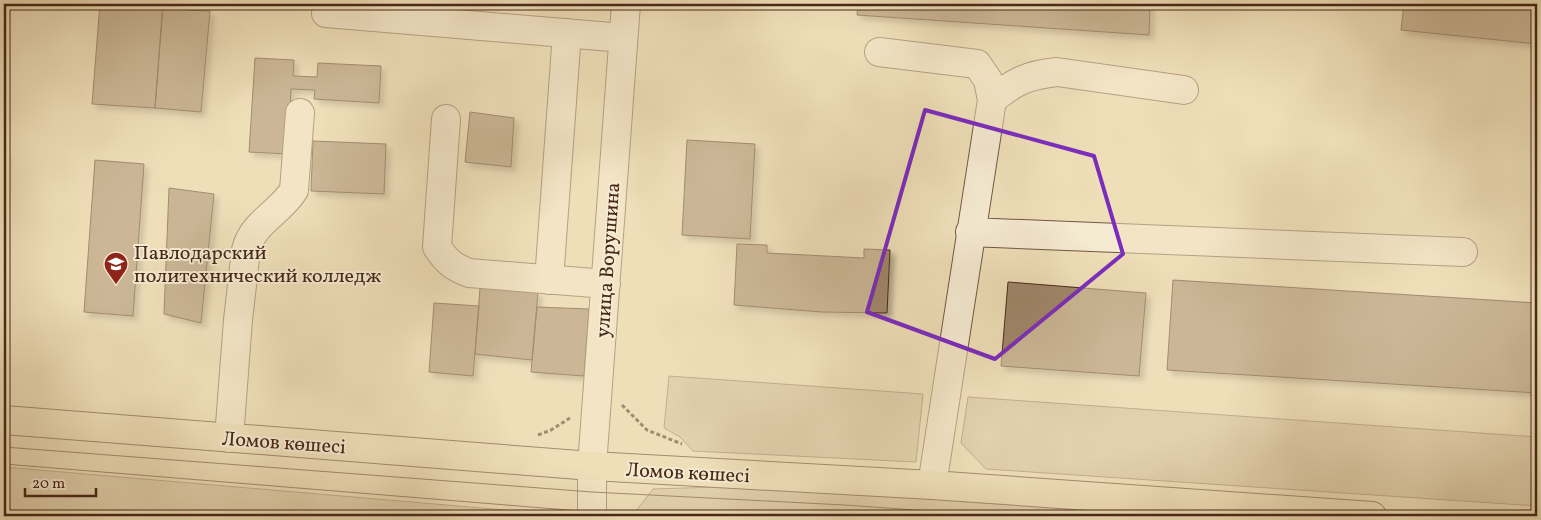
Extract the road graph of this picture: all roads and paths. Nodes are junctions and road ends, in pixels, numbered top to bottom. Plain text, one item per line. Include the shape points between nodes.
1 (626, 4) edge
2 (326, 14) dead end
3 (567, 33) junction
4 (623, 38) junction
5 (879, 52) dead end
6 (1184, 90) dead end
7 (992, 100) junction
8 (300, 113) dead end
9 (446, 119) dead end
10 (970, 232) junction
11 (1463, 252) dead end
12 (549, 280) junction
13 (606, 284) junction
14 (617, 402) dead end
15 (575, 412) dead end
16 (4, 420) edge
17 (538, 435) dead end
18 (229, 438) junction
19 (690, 444) dead end
20 (592, 466) junction
21 (932, 485) junction
22 (592, 516) edge
23 (1372, 516) edge

1 - 4 street, улица Ворушина
2 - 3 street
3 - 4 street
3 - 12 street
4 - 13 street, улица Ворушина
5 - 7 street via 977,64 988,80
6 - 7 street via 1057,72 1019,81
7 - 10 street
8 - 18 street via 294,190 290,198 248,239
9 - 12 street via 437,247 444,259 469,273
10 - 11 street
10 - 21 street
12 - 13 street
13 - 20 street, улица Ворушина
14 - 19 path via 626,406 647,430
15 - 17 path
16 - 18 main road, Ломов көшесі
18 - 20 main road, Ломов көшесі
20 - 21 main road, Ломов көшесі
20 - 22 street, улица Ворушина
21 - 23 main road, Ломов көшесі

